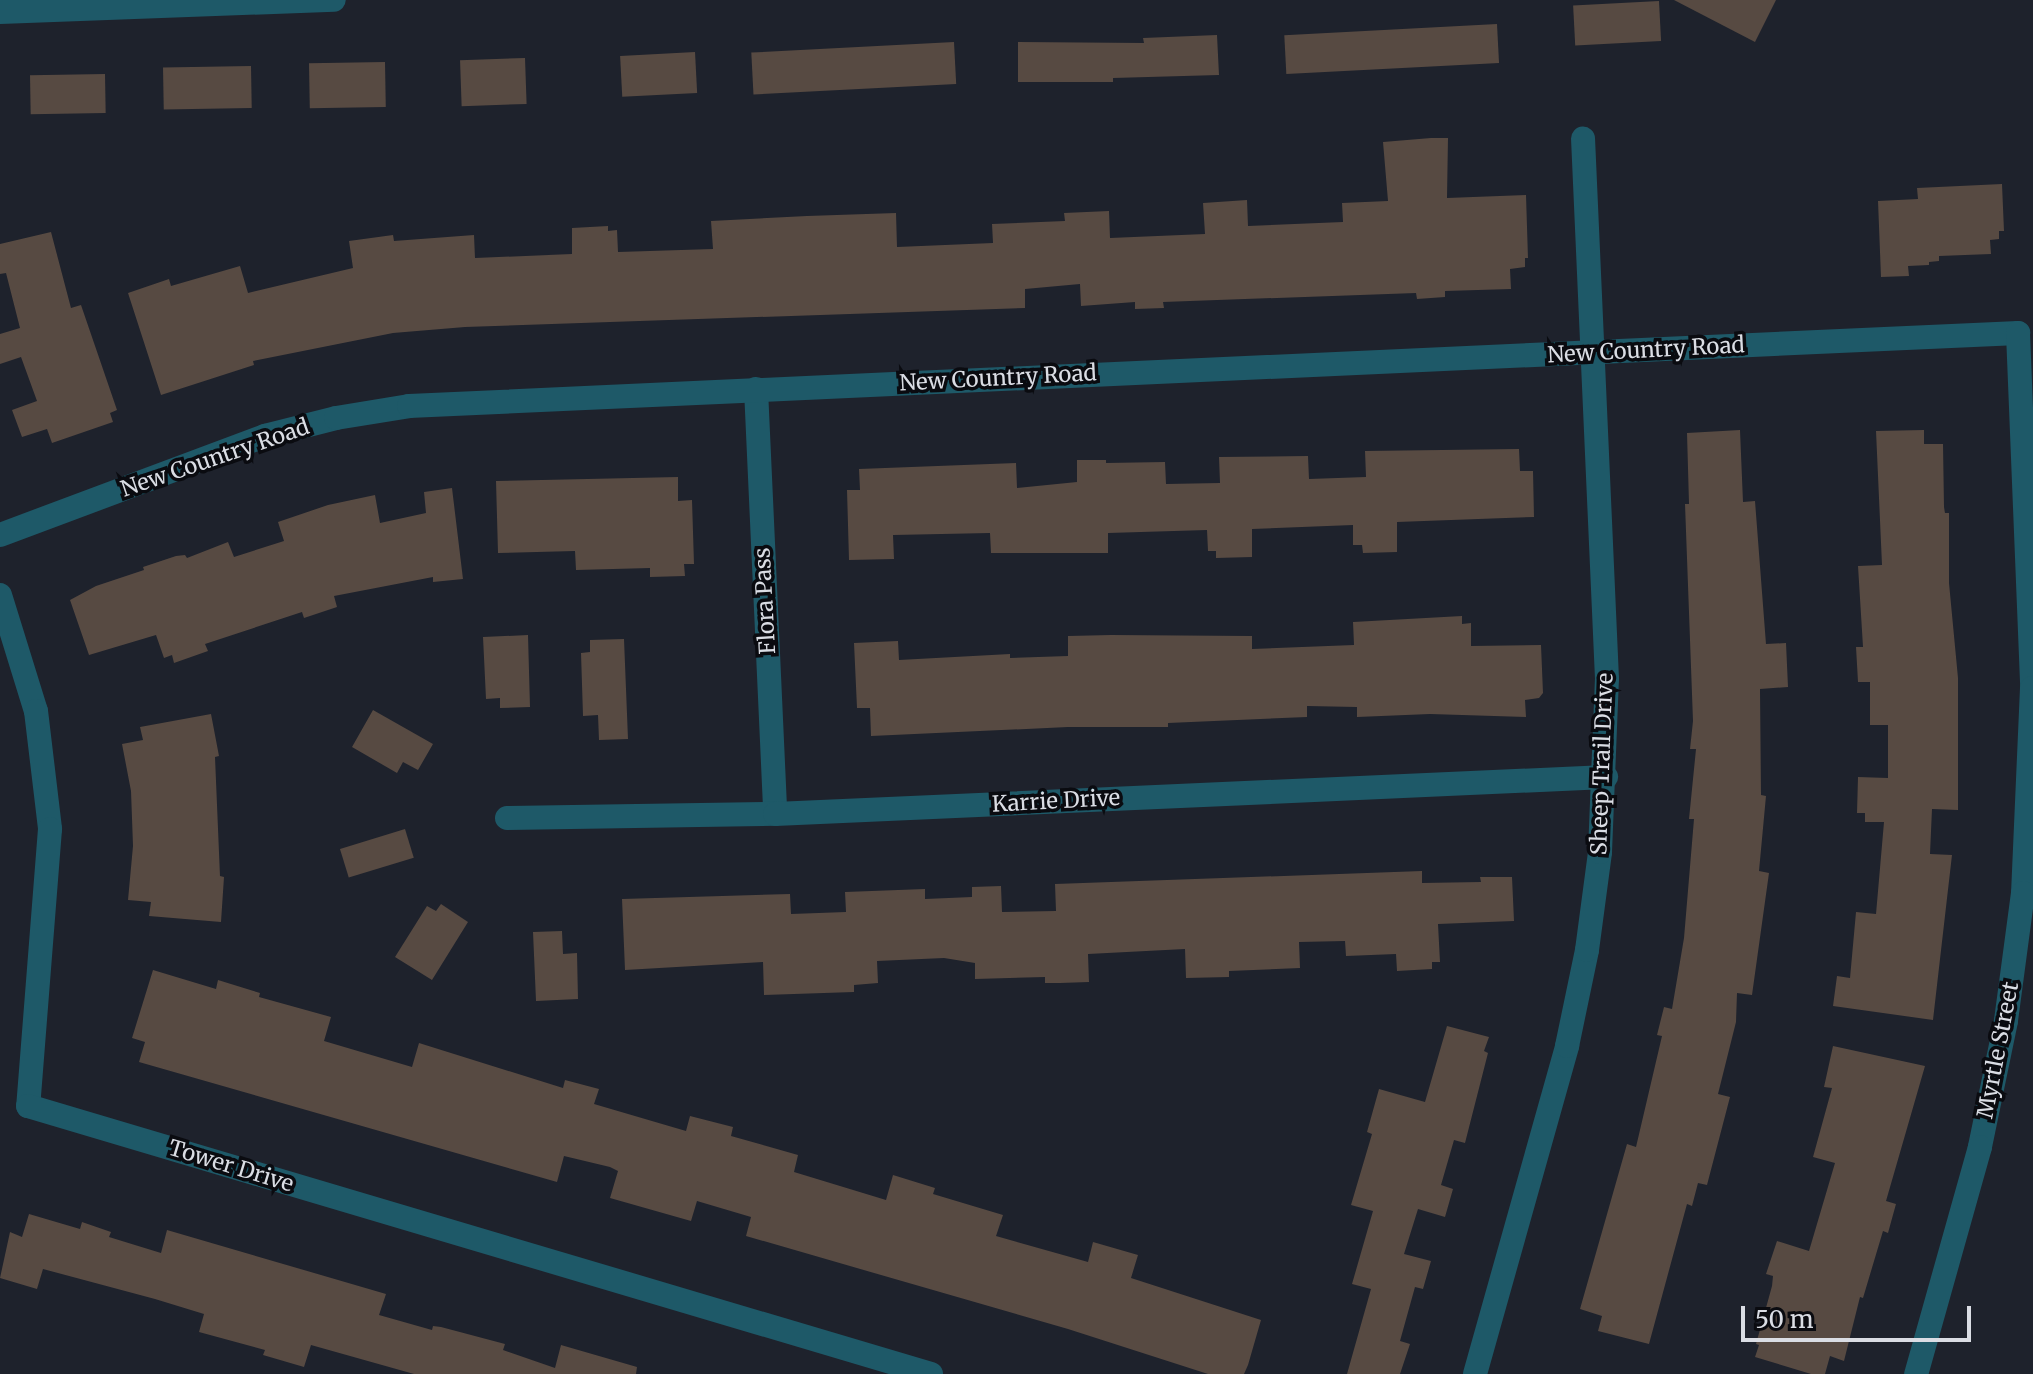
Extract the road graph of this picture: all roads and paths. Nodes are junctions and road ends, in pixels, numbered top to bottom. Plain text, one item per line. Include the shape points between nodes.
1 (334, 0) edge
2 (0, 12) edge
3 (1583, 139) dead end
4 (2018, 333) joint
5 (1592, 352) junction
6 (756, 389) junction
7 (0, 535) edge
8 (0, 595) edge
9 (2032, 688) edge
10 (1606, 777) junction
11 (775, 814) junction
12 (507, 818) dead end
13 (931, 1374) edge
14 (1475, 1374) edge
15 (1916, 1374) edge

1 - 2 street
3 - 5 street, Sheep Trail Drive
4 - 5 street, New Country Road
4 - 9 street, Myrtle Street
5 - 6 street, New Country Road
5 - 10 street, Sheep Trail Drive via 1607,679
6 - 7 street, New Country Road via 469,402 336,418 265,436
6 - 11 street, Flora Pass
8 - 13 street, Tower Drive via 36,711 50,829 28,1106
9 - 15 street, Myrtle Street via 2023,893 2006,1021 1980,1147
10 - 11 street, Karrie Drive
10 - 14 street, Sheep Trail Drive via 1587,950 1567,1046
11 - 12 street, Karrie Drive

